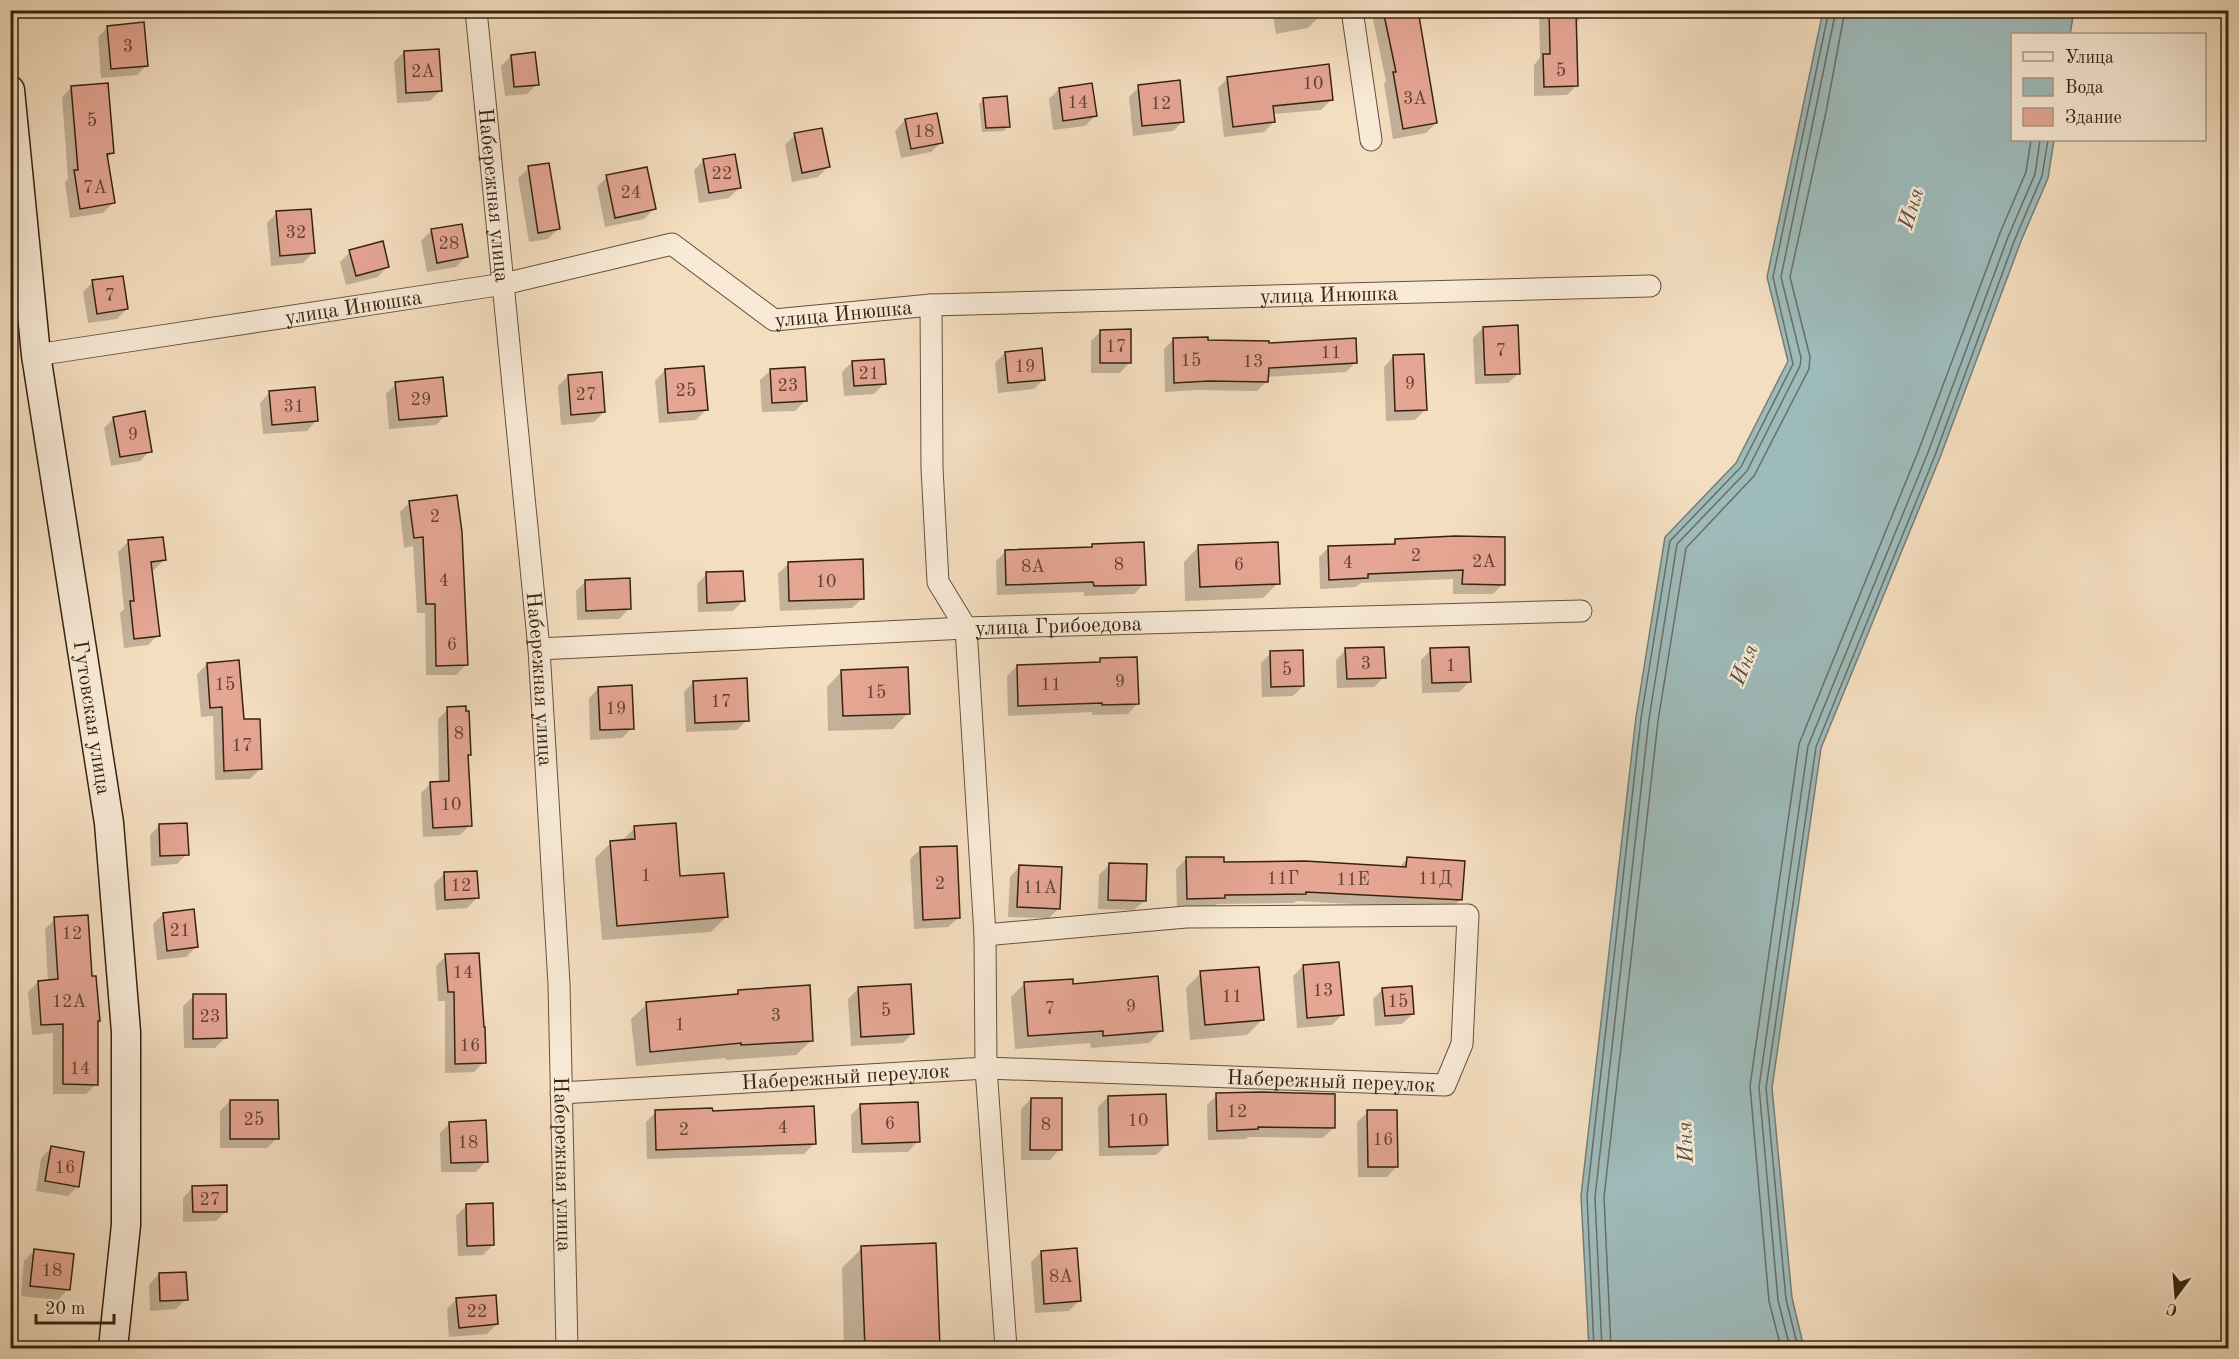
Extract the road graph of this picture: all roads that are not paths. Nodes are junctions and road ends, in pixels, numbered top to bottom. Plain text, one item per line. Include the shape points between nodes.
1 (476, 10) edge
2 (1352, 10) edge
3 (10, 90) edge
4 (1371, 140) dead end
5 (504, 284) junction
6 (1650, 286) dead end
7 (931, 305) junction
8 (36, 355) junction
9 (1581, 611) dead end
10 (966, 628) junction
11 (538, 648) junction
12 (985, 935) junction
13 (986, 1068) junction
14 (561, 1093) junction
15 (113, 1348) edge
16 (567, 1348) edge
17 (1006, 1348) edge

1 - 5 street, Набережная улица
2 - 4 street
3 - 8 street, Гутовская улица
5 - 7 street, улица Инюшка via 672,244 774,320
5 - 8 street, улица Инюшка
5 - 11 street, Набережная улица
6 - 7 street, улица Инюшка
7 - 10 street via 932,468 938,582
8 - 15 street, Гутовская улица via 110,835 126,1043 126,1225
9 - 10 street, улица Грибоедова
10 - 11 street, улица Грибоедова
10 - 12 street
11 - 14 street, Набережная улица via 558,972
12 - 13 street
12 - 13 street, Набережный переулок via 1186,917 1468,915 1462,1044 1445,1085
13 - 14 street, Набережный переулок
13 - 17 street
14 - 16 street, Набережная улица

